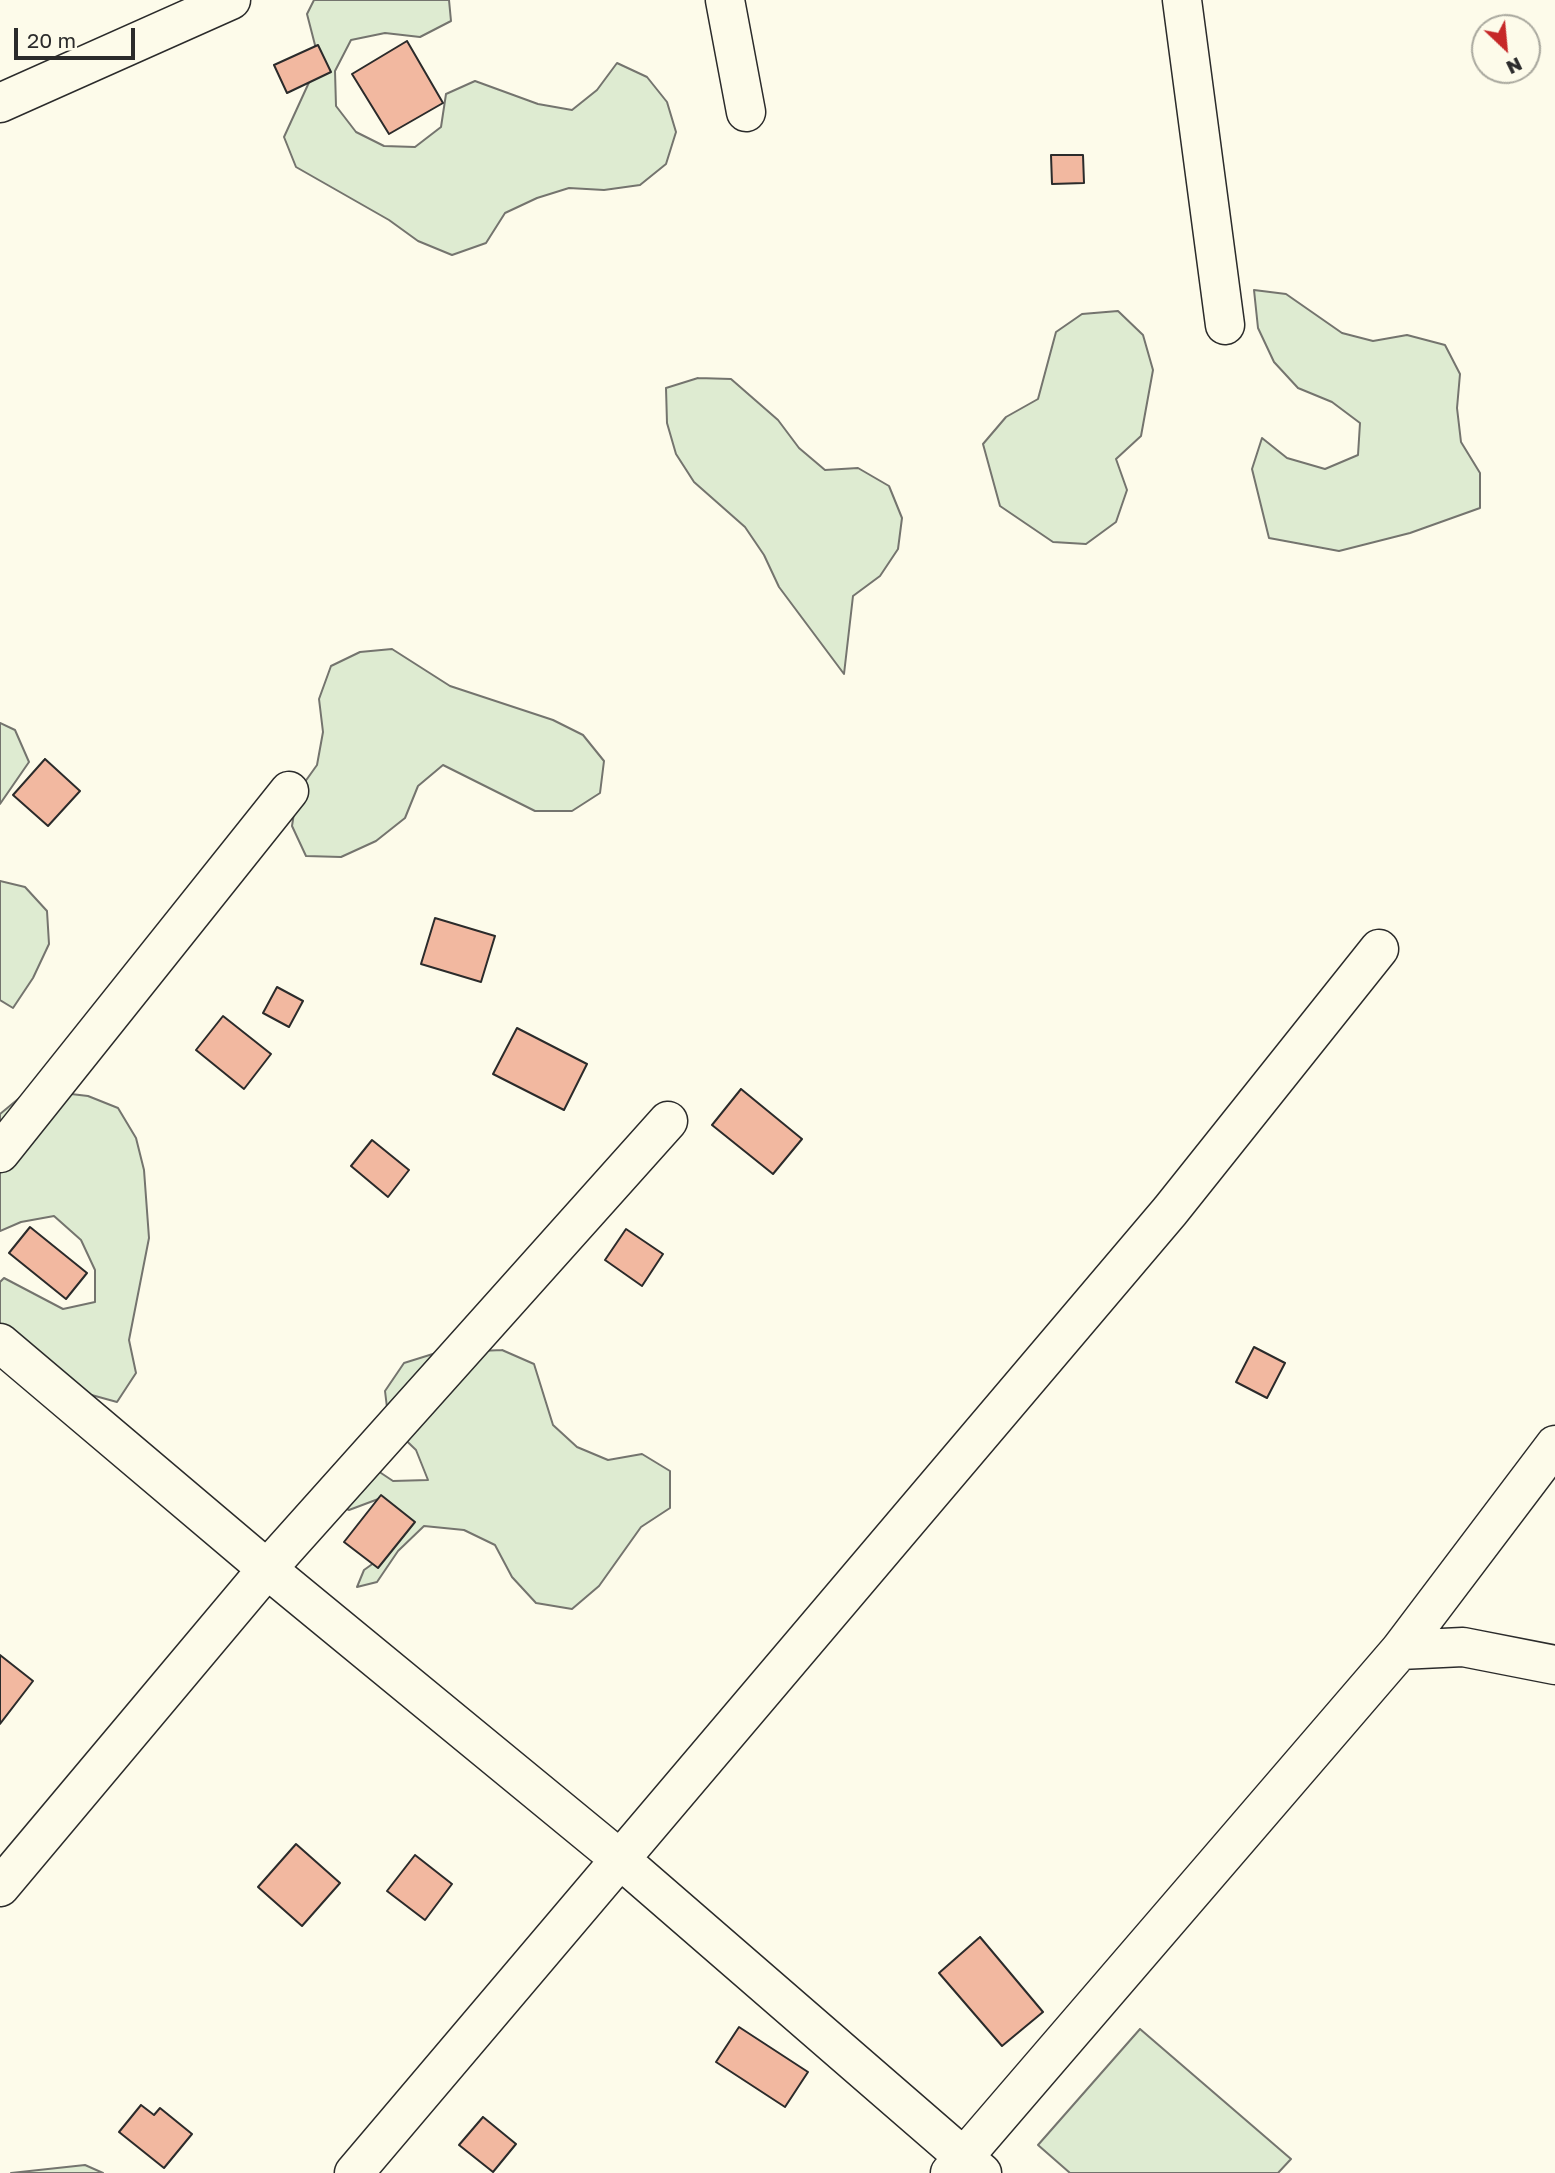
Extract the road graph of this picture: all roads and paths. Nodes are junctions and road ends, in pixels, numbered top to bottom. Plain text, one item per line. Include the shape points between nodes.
1 (230, 0) edge
2 (725, 0) edge
3 (1182, 0) edge
4 (0, 103) edge
5 (746, 112) dead end
6 (1225, 325) dead end
7 (289, 790) dead end
8 (1379, 949) dead end
9 (668, 1121) dead end
10 (0, 1153) edge
11 (0, 1343) edge
12 (1555, 1445) edge
13 (267, 1569) junction
14 (1400, 1650) junction
15 (1555, 1665) edge
16 (621, 1860) junction
17 (0, 1887) edge
18 (965, 2168) edge
19 (354, 2173) edge

1 - 4 street
2 - 5 street
3 - 6 street
7 - 10 street
8 - 16 street via 1170,1211
9 - 13 street
11 - 13 street
12 - 14 street
13 - 16 street
13 - 17 street
14 - 15 street via 1462,1647
14 - 18 street
16 - 18 street
16 - 19 street

